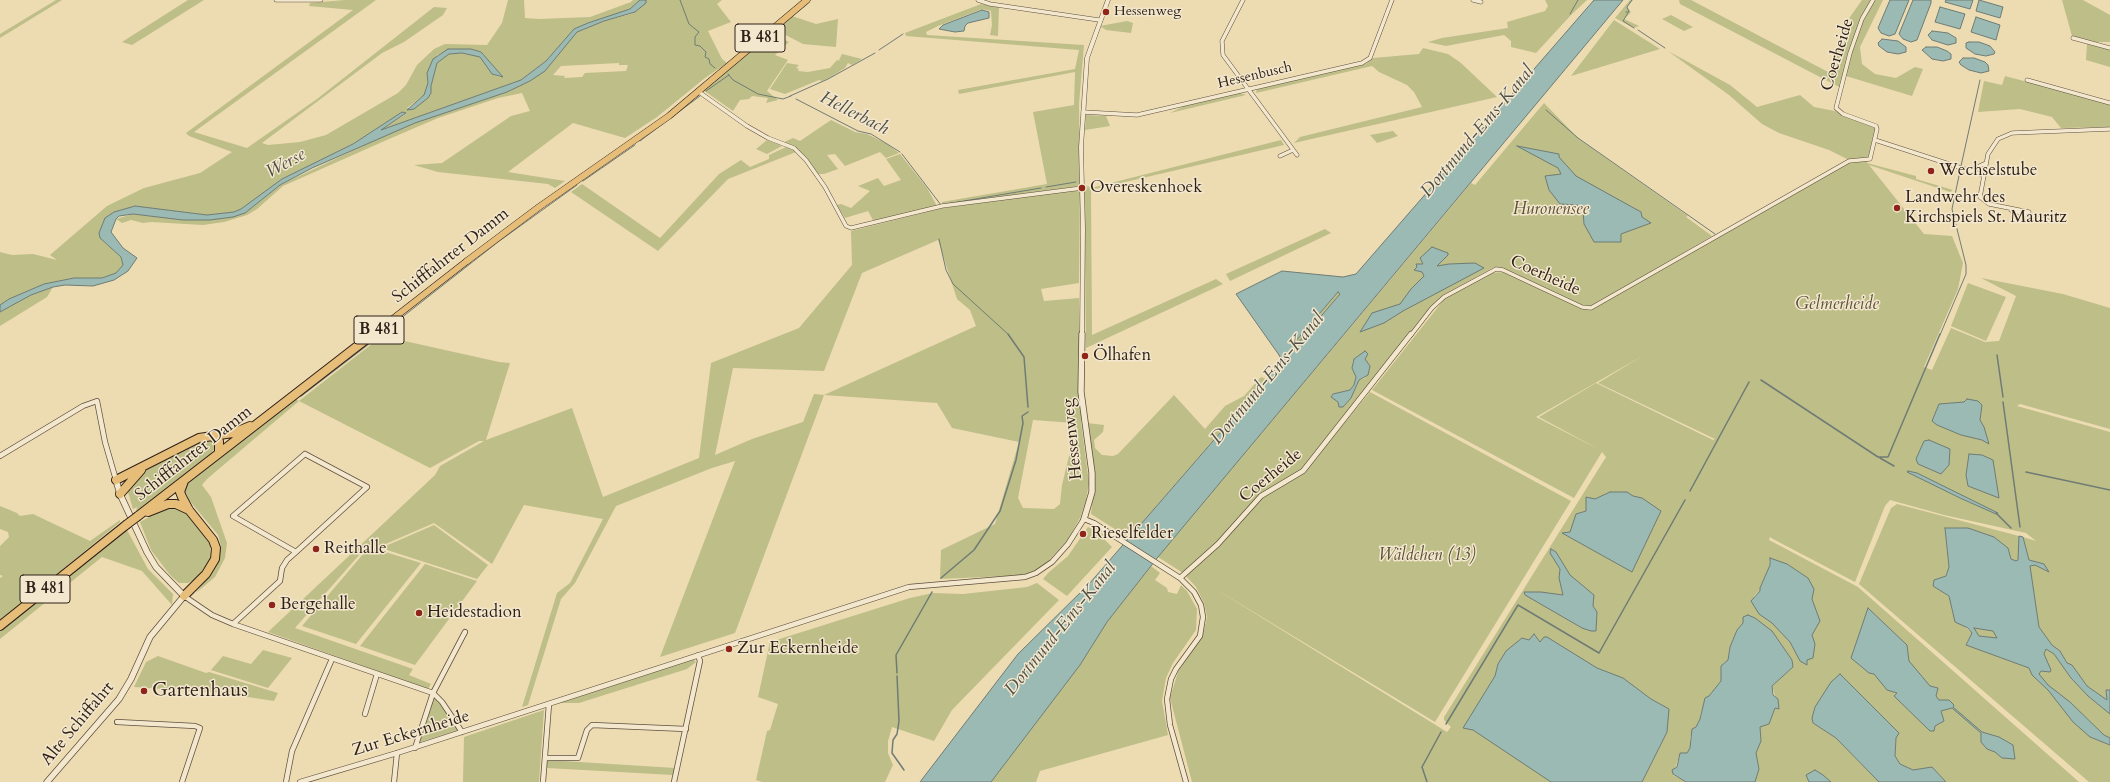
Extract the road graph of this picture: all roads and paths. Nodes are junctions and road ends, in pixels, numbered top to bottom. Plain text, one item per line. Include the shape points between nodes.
1 (276, 0) edge
2 (321, 0) edge
3 (807, 0) edge
4 (978, 0) edge
5 (1108, 0) edge
6 (1244, 0) edge
7 (1392, 0) edge
8 (1473, 0) edge
9 (1873, 0) edge
10 (1481, 2) dead end
11 (1100, 20) junction
12 (2073, 38) dead end
13 (2110, 48) edge
14 (2027, 80) dead end
15 (1248, 89) junction
16 (699, 92) junction
17 (2110, 103) edge
18 (1083, 112) junction
19 (2110, 129) edge
20 (1875, 140) junction
21 (1293, 150) junction
22 (1280, 156) dead end
23 (1296, 156) dead end
24 (1986, 163) junction
25 (1967, 170) junction
26 (1983, 176) junction
27 (1082, 188) junction
28 (2011, 210) junction
29 (2029, 212) dead end
30 (2048, 221) dead end
31 (263, 420) junction
32 (212, 436) junction
33 (219, 453) junction
34 (0, 456) edge
35 (147, 465) junction
36 (116, 480) junction
37 (184, 480) junction
38 (120, 494) junction
39 (189, 510) junction
40 (138, 516) junction
41 (1084, 519) junction
42 (296, 552) junction
43 (1180, 578) junction
44 (184, 596) junction
45 (233, 624) junction
46 (0, 626) edge
47 (465, 632) dead end
48 (698, 655) junction
49 (332, 659) junction
50 (377, 674) junction
51 (433, 693) junction
52 (549, 704) junction
53 (365, 714) dead end
54 (117, 722) dead end
55 (686, 729) junction
56 (462, 732) junction
57 (415, 748) junction
58 (397, 754) junction
59 (545, 758) junction
60 (47, 782) edge
61 (182, 782) edge
62 (286, 782) edge
63 (300, 782) edge
64 (394, 782) edge
65 (543, 782) edge
66 (674, 782) edge
67 (1186, 782) edge

1 - 2 street
3 - 16 main road, Schifffahrter Damm / B 481
4 - 11 street via 990,4
5 - 11 street, Hessenweg
6 - 15 street via 1224,37 1222,49 1224,56
7 - 15 street, Hessenbusch via 1370,58 1366,61
8 - 10 street
9 - 20 street, Coerheide via 1862,19 1850,53 1836,108 1843,114 1876,126
11 - 18 street, Hessenweg via 1087,58
12 - 13 street
14 - 17 street
15 - 18 street, Hessenbusch via 1137,115
15 - 21 street
16 - 27 street via 747,126 794,148 825,187 846,226 851,228 942,206
16 - 31 main road, Schifffahrter Damm / B 481 via 653,128 467,261
18 - 27 street, Hessenweg
19 - 24 street via 2008,134 1994,143
20 - 25 street
20 - 43 street, Coerheide via 1869,160 1849,161 1592,308 1582,307 1496,269 1444,297 1432,308 1303,471 1261,496 1218,544
21 - 22 street
21 - 23 street
24 - 25 street via 1975,170
24 - 26 street
25 - 26 street
26 - 28 street via 1981,199
27 - 41 street, Hessenweg via 1081,392 1092,473 1092,492
28 - 29 street
28 - 30 street
31 - 32 main road, B 481 via 233,433
31 - 33 main road, Schifffahrter Damm / B 481
32 - 33 main road via 219,441
32 - 35 main road, B 481 via 200,438
33 - 37 main road, Schifffahrter Damm / B 481
34 - 36 street via 83,406 97,401
35 - 36 main road, B 481
35 - 38 main road, B 481
36 - 38 street
37 - 39 main road via 180,492
37 - 40 main road, Schifffahrter Damm / B 481
38 - 44 street via 156,567
39 - 40 main road, B 481 via 176,504 168,504
39 - 44 main road via 213,540 216,548 215,559 206,574
40 - 46 main road, Schifffahrter Damm / B 481, bridge
41 - 43 street
41 - 48 street, Zur Eckernheide via 1068,544 1052,562 1025,577 909,587
42 - 42 street via 367,487 305,454 233,516
42 - 45 street via 284,564 280,580
43 - 67 street via 1198,598 1203,617 1200,636 1176,669 1167,699 1170,725
44 - 45 street via 212,615
44 - 60 street, Alte Schiffahrt via 150,637 119,699
45 - 49 street
47 - 51 street
48 - 52 street, Zur Eckernheide
48 - 55 street via 700,661
49 - 50 street
49 - 62 street via 292,751
50 - 51 street
50 - 53 street
51 - 56 street
51 - 57 street
52 - 56 street, Zur Eckernheide
52 - 59 street
54 - 61 street via 200,728
55 - 59 street via 592,725 587,730 578,758
55 - 66 street
56 - 57 street, Zur Eckernheide
57 - 58 street, Zur Eckernheide
58 - 63 street, Zur Eckernheide
58 - 64 street
59 - 65 street

